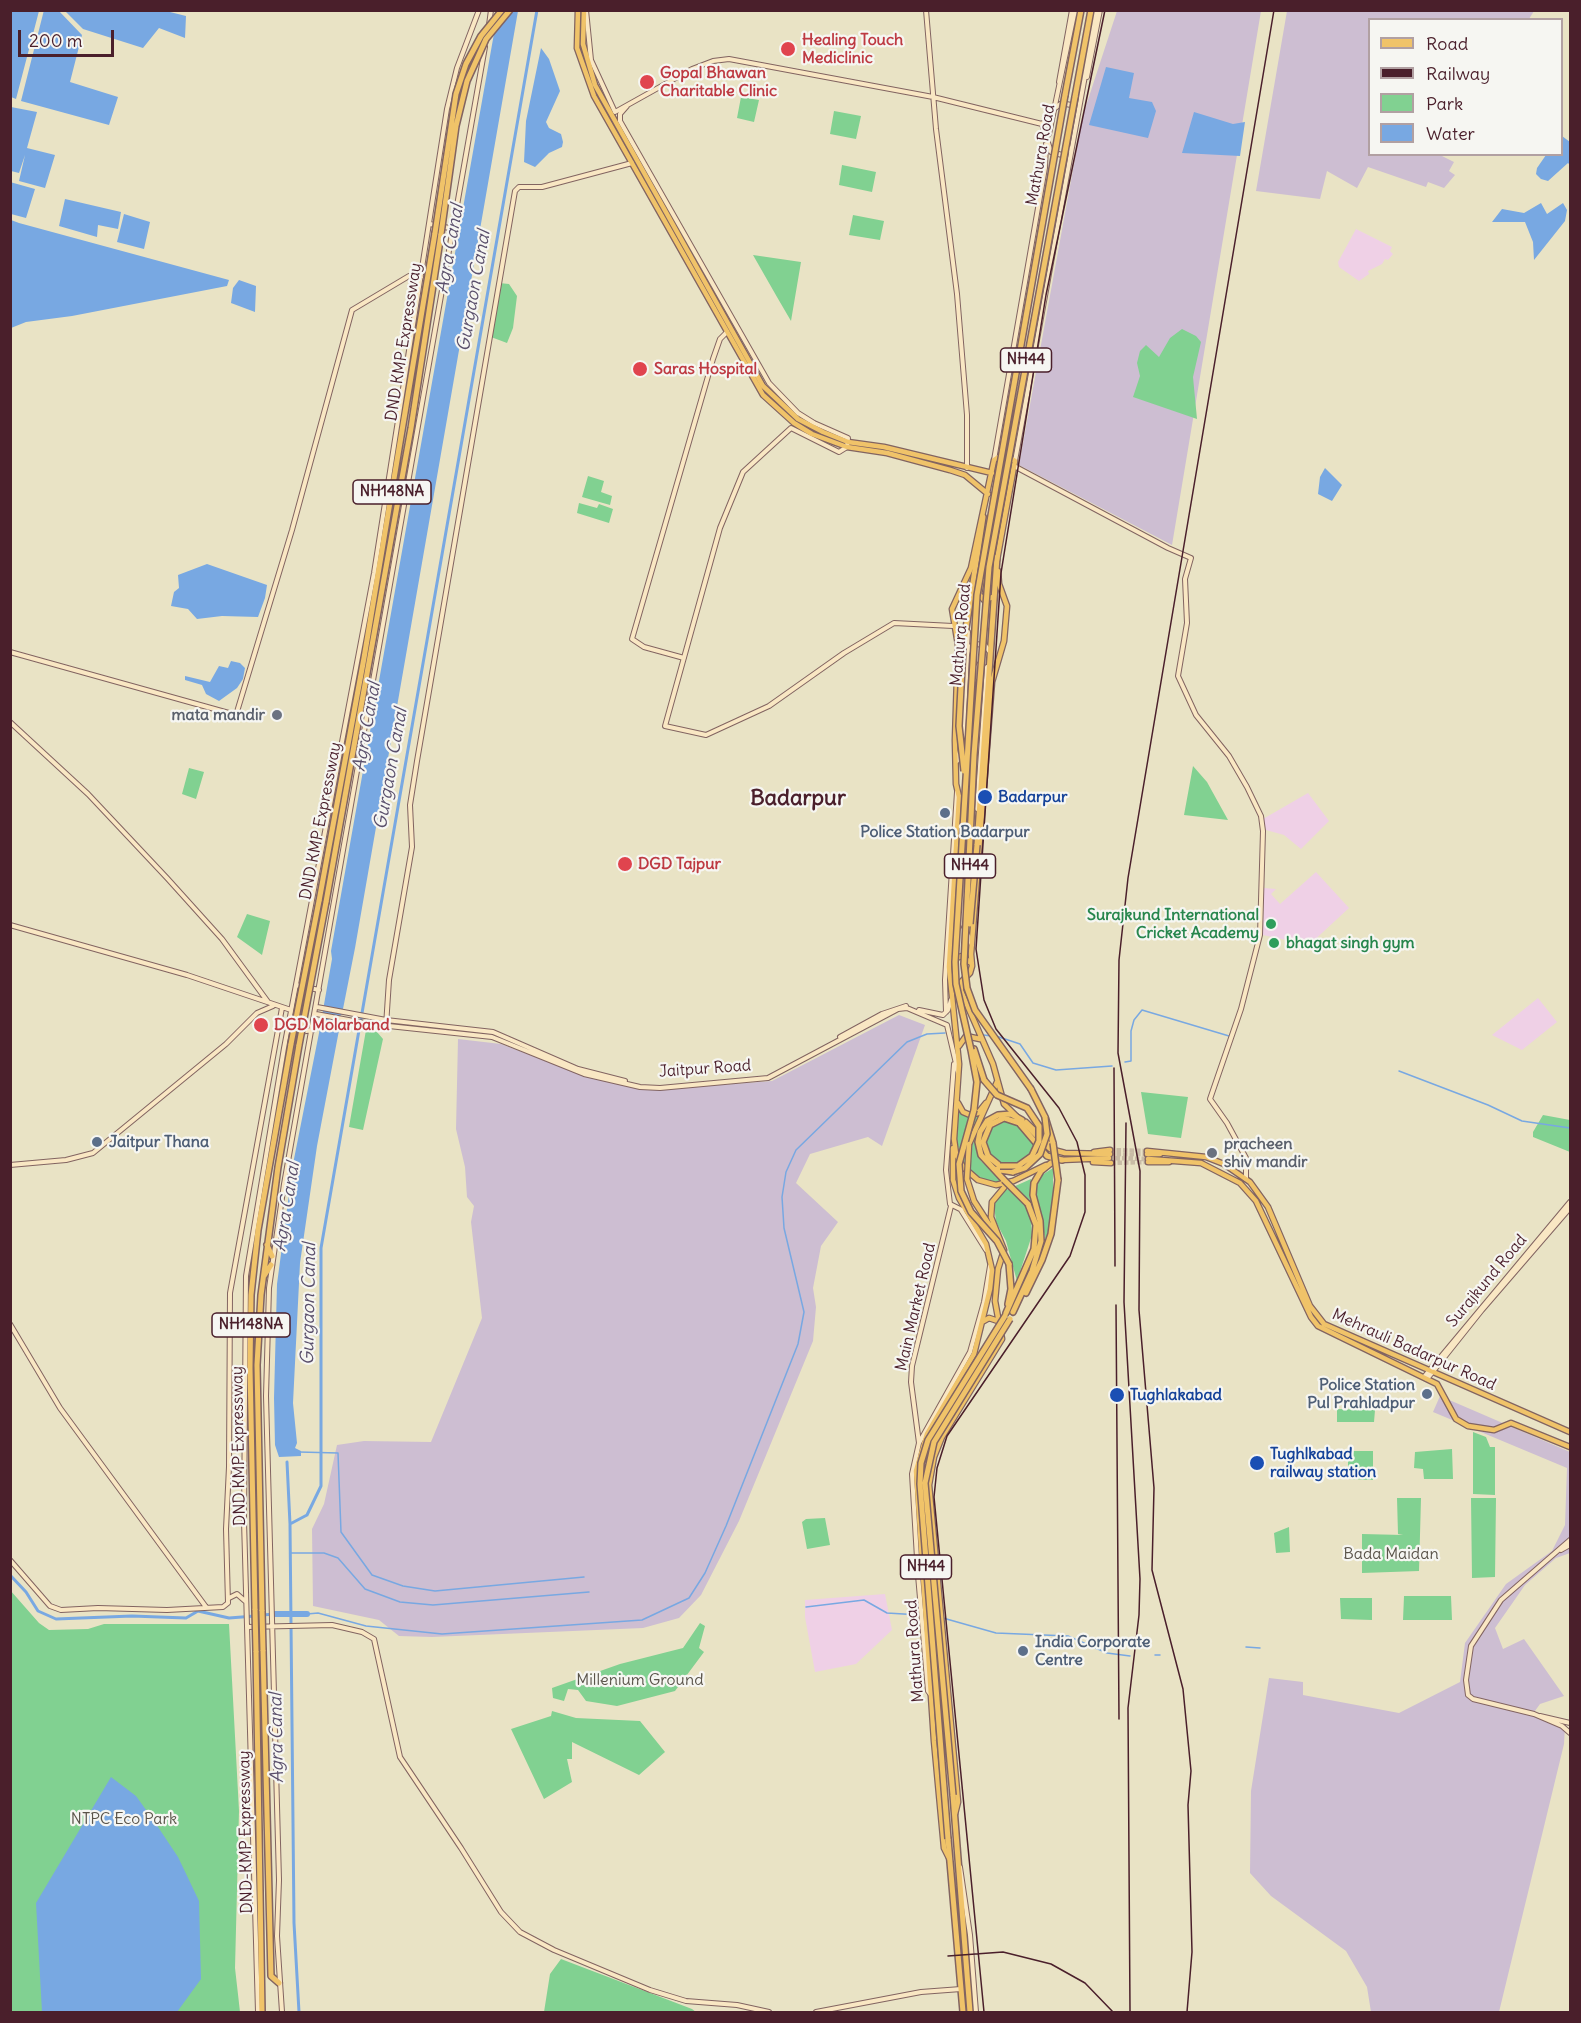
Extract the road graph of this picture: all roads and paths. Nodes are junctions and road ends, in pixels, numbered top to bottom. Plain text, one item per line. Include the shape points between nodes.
1 (479, 10) edge
2 (492, 10) edge
3 (502, 10) edge
4 (510, 10) edge
5 (578, 10) edge
6 (585, 10) edge
7 (926, 10) edge
8 (1074, 10) edge
9 (1081, 10) edge
10 (1091, 10) edge
11 (1099, 10) edge
12 (933, 97) junction
13 (627, 106) junction
14 (1054, 111) junction
15 (1077, 116) junction
16 (1042, 124) junction
17 (1047, 140) junction
18 (1071, 148) junction
19 (629, 152) junction
20 (633, 163) junction
21 (430, 224) junction
22 (454, 229) junction
23 (438, 234) junction
24 (421, 278) junction
25 (727, 332) junction
26 (748, 354) junction
27 (848, 444) junction
28 (994, 460) junction
29 (1015, 464) junction
30 (967, 469) junction
31 (992, 473) junction
32 (988, 494) junction
33 (983, 519) junction
34 (1003, 523) junction
35 (992, 524) junction
36 (997, 557) junction
37 (970, 595) junction
38 (993, 597) junction
39 (953, 626) junction
40 (375, 633) junction
41 (382, 634) junction
42 (978, 643) junction
43 (10, 652) edge
44 (967, 655) junction
45 (684, 658) junction
46 (982, 660) junction
47 (987, 666) junction
48 (10, 722) edge
49 (351, 750) junction
50 (956, 771) junction
51 (966, 781) junction
52 (956, 824) junction
53 (978, 885) junction
54 (10, 925) edge
55 (969, 944) junction
56 (972, 966) junction
57 (949, 967) junction
58 (296, 985) junction
59 (319, 990) junction
60 (951, 996) junction
61 (268, 1002) junction
62 (273, 1006) junction
63 (318, 1007) junction
64 (282, 1008) junction
65 (291, 1010) junction
66 (317, 1014) junction
67 (945, 1014) junction
68 (386, 1020) junction
69 (964, 1023) junction
70 (386, 1026) junction
71 (313, 1030) junction
72 (286, 1034) junction
73 (982, 1042) junction
74 (958, 1048) junction
75 (954, 1056) junction
76 (959, 1078) junction
77 (998, 1079) junction
78 (993, 1093) junction
79 (957, 1101) junction
80 (1045, 1117) junction
81 (1022, 1123) junction
82 (954, 1139) junction
83 (1074, 1156) junction
84 (1085, 1156) junction
85 (1062, 1160) junction
86 (986, 1162) junction
87 (1051, 1163) junction
88 (10, 1166) edge
89 (1246, 1179) junction
90 (1013, 1181) junction
91 (1570, 1202) edge
92 (951, 1206) junction
93 (1570, 1208) edge
94 (963, 1210) junction
95 (1000, 1239) junction
96 (257, 1242) junction
97 (266, 1243) junction
98 (250, 1250) junction
99 (272, 1256) junction
100 (271, 1265) junction
101 (247, 1267) junction
102 (253, 1277) junction
103 (262, 1277) junction
104 (1013, 1312) junction
105 (1006, 1313) junction
106 (10, 1324) edge
107 (981, 1324) junction
108 (1001, 1325) junction
109 (974, 1354) junction
110 (989, 1362) junction
111 (1431, 1371) junction
112 (1426, 1378) junction
113 (1570, 1432) edge
114 (919, 1443) junction
115 (1570, 1447) edge
116 (921, 1450) junction
117 (1570, 1540) edge
118 (920, 1544) junction
119 (934, 1545) junction
120 (1570, 1545) edge
121 (1560, 1550) junction
122 (10, 1560) edge
123 (924, 1591) junction
124 (938, 1591) junction
125 (229, 1598) junction
126 (246, 1602) junction
127 (206, 1607) junction
128 (925, 1615) junction
129 (271, 1623) junction
130 (247, 1624) junction
131 (260, 1651) junction
132 (1539, 1716) junction
133 (1570, 1723) edge
134 (1570, 1732) edge
135 (955, 1814) junction
136 (950, 1861) junction
137 (960, 1866) junction
138 (258, 1966) junction
139 (279, 1983) junction
140 (961, 1989) junction
141 (260, 2013) edge
142 (282, 2013) edge
143 (769, 2013) edge
144 (816, 2013) edge
145 (963, 2013) edge
146 (970, 2013) edge
147 (976, 2013) edge

1 - 21 street via 452,87
2 - 22 street
3 - 23 highway, DND KMP Expressway / NH148NA, bridge via 481,36 456,94
4 - 23 highway, DND KMP Expressway / NH148NA, bridge via 486,39 466,81
5 - 19 main road via 577,48 587,80
6 - 13 street via 591,60 600,84 614,112
6 - 19 main road via 583,44 592,76
7 - 12 street
8 - 14 street, Mathura Road
9 - 51 highway, Mathura Road / NH44, bridge via 981,567
10 - 55 highway, Mathura Road / NH44, bridge via 989,567 974,755
11 - 15 street, Mathura Road
12 - 13 street via 729,59 692,69
12 - 16 street
12 - 30 street via 957,301 967,415
13 - 26 street via 620,114 620,122
14 - 15 street via 1062,103 1075,106
14 - 16 street
14 - 17 street, Mathura Road
15 - 18 street, Mathura Road
16 - 17 street
17 - 18 street via 1050,150 1057,155
17 - 28 street, Mathura Road
18 - 29 street, Mathura Road
19 - 20 main road
19 - 26 main road
20 - 25 main road
20 - 68 street via 542,187 519,187 515,192 410,805 412,847
21 - 22 street
21 - 24 street
22 - 41 street
23 - 40 highway, DND KMP Expressway / NH148NA via 411,428
23 - 49 highway, DND KMP Expressway / NH148NA
24 - 43 street via 409,276 352,310 236,716
24 - 58 street via 374,573
25 - 27 main road via 758,387 773,405 812,434
25 - 45 street via 713,359 632,639 644,647
26 - 27 main road via 763,386 784,407 814,428
27 - 30 main road via 884,447
27 - 32 main road via 965,475
27 - 45 street via 839,452 791,428 743,472 720,528
28 - 29 main road via 1003,454
28 - 31 main road, Mathura Road
29 - 34 main road, Mathura Road
29 - 89 street via 1191,558 1185,579 1186,623 1178,676 1196,715 1229,756 1260,816 1263,831 1260,935 1239,1016 1210,1099 1246,1158
30 - 31 main road
31 - 32 main road, Mathura Road
32 - 33 main road, Mathura Road
33 - 35 main road
33 - 37 highway
33 - 39 main road, Mathura Road via 971,568 953,603
34 - 35 main road
34 - 36 main road, Mathura Road
35 - 38 main road via 979,594 984,600
36 - 38 highway
36 - 53 main road, Mathura Road via 999,584 1007,606 1004,641 992,682
37 - 44 street
37 - 51 highway, bridge via 959,726
38 - 55 highway, bridge
39 - 45 street via 894,623 769,706 702,736 665,725
39 - 50 main road, Mathura Road via 958,645
40 - 41 highway
40 - 49 highway, DND KMP Expressway / NH148NA
41 - 59 street
42 - 44 street via 969,647
42 - 46 street via 983,648
42 - 47 street via 988,648
44 - 50 street via 963,740
46 - 47 street
46 - 55 street via 977,668 963,922
47 - 53 street via 975,854
48 - 61 street via 88,794 166,876 234,954
49 - 96 highway, DND KMP Expressway / NH148NA, bridge via 291,1044
49 - 97 highway, DND KMP Expressway / NH148NA, bridge
50 - 52 main road, Mathura Road
51 - 69 highway, Mathura Road / NH44, bridge via 955,962
52 - 57 main road, Mathura Road
52 - 67 street
53 - 55 main road, Mathura Road
54 - 61 street
55 - 56 main road, Mathura Road
55 - 80 highway, Mathura Road / NH44, bridge via 965,979 975,1010 1025,1078
56 - 57 main road via 968,958 959,956
56 - 73 main road, Mathura Road via 961,987
57 - 60 main road, Mathura Road
58 - 59 street
58 - 65 street
59 - 63 street
60 - 67 street
60 - 74 main road, Mathura Road
61 - 62 street
62 - 64 street
62 - 88 street via 257,1013 226,1044 93,1153
63 - 66 street
63 - 68 street, Jaitpur Road
64 - 65 street
64 - 125 street via 230,1293 226,1529
65 - 72 street
66 - 70 street, Jaitpur Road
66 - 71 street
67 - 68 street, Jaitpur Road via 900,1006 768,1076 671,1086 643,1085 578,1069 493,1032
68 - 70 street
69 - 81 highway, bridge via 987,1084 997,1095 1027,1108 1039,1126 1037,1149 1026,1162 1009,1167 993,1162 983,1146 990,1125 1005,1119
69 - 105 highway, Mathura Road / NH44, bridge via 977,1089 960,1156 959,1180 968,1206 997,1241 1007,1260 1011,1289
70 - 75 street, Jaitpur Road via 492,1037 584,1074 640,1087 768,1078 901,1008 949,1028
71 - 72 street
71 - 99 street
72 - 98 street
73 - 74 main road via 968,1035
73 - 77 main road, Mathura Road
74 - 76 main road, Mathura Road
75 - 76 street
75 - 92 street via 946,1165
76 - 79 main road, Mathura Road
77 - 78 main road
77 - 81 main road, Mathura Road via 1003,1102
78 - 79 main road via 976,1114 963,1112
78 - 95 main road, bridge via 969,1144 967,1179 974,1201
79 - 82 main road, Mathura Road
80 - 86 highway, bridge via 1045,1143 1030,1165 1009,1173
80 - 104 highway, Mathura Road / NH44, bridge via 1057,1164 1056,1207 1042,1260
81 - 83 main road, Mathura Road via 1046,1148
81 - 85 highway via 1044,1153
81 - 86 highway via 1015,1116 994,1116 982,1127 978,1147
82 - 90 main road via 958,1159 974,1178 996,1185
82 - 94 main road, Mathura Road via 953,1180
83 - 84 main road
83 - 85 main road
84 - 84 main road via 1110,1156
85 - 87 main road
86 - 105 highway, bridge via 1025,1200 1036,1225 1033,1255
87 - 90 main road
87 - 104 highway via 1037,1176 1033,1195 1041,1241
89 - 111 main road, Mehrauli Badarpur Road via 1268,1207 1310,1306 1324,1324
89 - 112 main road, Mehrauli Badarpur Road via 1220,1162 1190,1154 1148,1156 1201,1163 1240,1183 1256,1201 1318,1326
90 - 95 main road via 998,1193 991,1206
91 - 111 street, Surajkund Road
92 - 94 street
92 - 114 street, Main Market Road via 912,1366
93 - 111 street, Surajkund Road
94 - 107 main road, Mathura Road via 986,1244 992,1263
94 - 114 street via 985,1247 989,1275 967,1361
95 - 108 main road, Mathura Road via 1004,1253 995,1301
96 - 98 highway
96 - 102 highway, DND KMP Expressway / NH148NA
97 - 99 highway
97 - 103 highway, DND KMP Expressway / NH148NA
98 - 101 street
99 - 100 street
100 - 103 highway
100 - 129 street via 266,1366
101 - 102 highway
101 - 126 street via 243,1409
102 - 131 highway, DND KMP Expressway / NH148NA, bridge via 250,1368 255,1610
103 - 131 highway, DND KMP Expressway / NH148NA, bridge via 258,1365
104 - 135 highway, Mathura Road / NH44, bridge via 934,1442 925,1483
105 - 136 highway, Mathura Road / NH44, bridge via 928,1440 921,1463
106 - 127 street via 60,1408
107 - 108 main road via 991,1317
107 - 109 main road, Mathura Road
108 - 110 main road, Mathura Road via 1001,1343
109 - 110 main road
109 - 116 main road, Mathura Road
110 - 119 main road, Mathura Road via 942,1437 934,1457 929,1485
111 - 112 street, Surajkund Road
111 - 113 main road, Mehrauli Badarpur Road
112 - 115 main road, Mehrauli Badarpur Road via 1437,1384 1456,1419 1468,1426 1494,1431 1510,1424
114 - 116 street, Main Market Road
114 - 128 street via 911,1486
116 - 118 main road, Mathura Road via 916,1480
117 - 121 street
118 - 119 main road
118 - 123 main road, Mathura Road
119 - 124 main road, Mathura Road
120 - 121 street
121 - 132 street via 1501,1600 1472,1644 1466,1677 1468,1695 1473,1699
122 - 127 street via 56,1609
123 - 124 main road
123 - 128 main road, Mathura Road
124 - 135 main road, Mathura Road via 958,1802
125 - 126 street via 239,1594
125 - 127 street via 225,1607
126 - 130 street
128 - 136 main road, Mathura Road via 944,1848
129 - 130 street
129 - 139 street
129 - 143 street via 332,1625 374,1639 400,1757 514,1927 554,1950 650,1990 686,2001 737,2005
130 - 138 street
131 - 138 highway, DND-KMP Expressway
131 - 139 highway, DND-KMP Expressway via 270,1976
132 - 133 street
132 - 134 street
135 - 137 highway, Mathura Road / NH44
136 - 140 highway, Mathura Road / NH44
137 - 146 highway, Mathura Road / NH44
137 - 147 street
138 - 141 highway, DND-KMP Expressway
139 - 142 street
140 - 144 street via 921,1992
140 - 145 highway, Mathura Road / NH44

